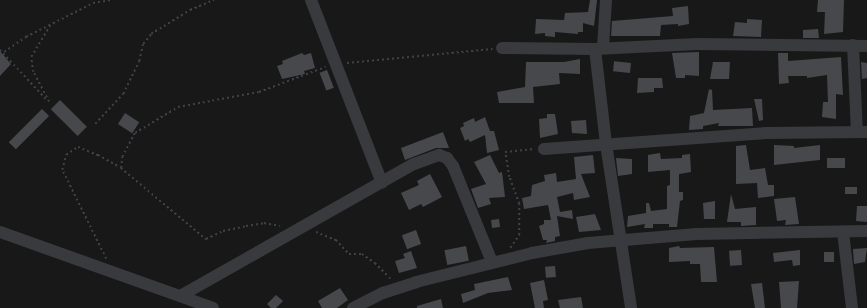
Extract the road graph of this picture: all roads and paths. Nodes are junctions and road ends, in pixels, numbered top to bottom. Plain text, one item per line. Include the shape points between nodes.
1 (113, 0) edge
2 (214, 0) edge
3 (312, 0) edge
4 (606, 0) edge
5 (51, 25) junction
6 (853, 45) junction
7 (867, 46) edge
8 (502, 48) joint
9 (599, 48) junction
10 (0, 50) edge
11 (4, 52) junction
12 (0, 54) edge
13 (336, 64) junction
14 (95, 124) dead end
15 (862, 132) edge
16 (606, 144) junction
17 (544, 148) joint
18 (121, 168) junction
19 (382, 183) junction
20 (299, 228) junction
21 (867, 231) edge
22 (0, 232) edge
23 (843, 232) junction
24 (623, 239) junction
25 (506, 252) dead end
26 (492, 262) junction
27 (113, 271) junction
28 (398, 288) junction
29 (182, 295) junction
30 (213, 308) edge
31 (353, 308) edge
32 (631, 308) edge
33 (852, 308) edge

1 - 5 path via 93,3
2 - 14 path via 190,10 151,34 143,44 123,94
3 - 13 street
4 - 9 street
5 - 11 path
5 - 11 path via 31,57 33,72 49,102
6 - 7 street
6 - 9 street via 697,44
6 - 15 street
8 - 9 street
8 - 13 path
9 - 16 street
10 - 11 path
11 - 12 path
13 - 18 path via 259,92 178,108 135,133 122,157
13 - 19 street
15 - 16 street via 765,133
16 - 17 street
16 - 24 street
17 - 25 path via 505,152 509,177 519,204 520,220 519,235
18 - 20 path via 206,239 223,231 264,223
18 - 27 path via 98,155 78,148 66,155 62,170
19 - 20 street
19 - 26 street via 414,164 439,155 447,158 457,174
20 - 28 path via 336,240 349,254 362,254 375,263
20 - 29 street
21 - 23 street
22 - 27 street
23 - 24 street via 697,234
23 - 33 street
24 - 26 street
24 - 32 street
26 - 28 street
27 - 29 street
28 - 31 street
29 - 30 street

